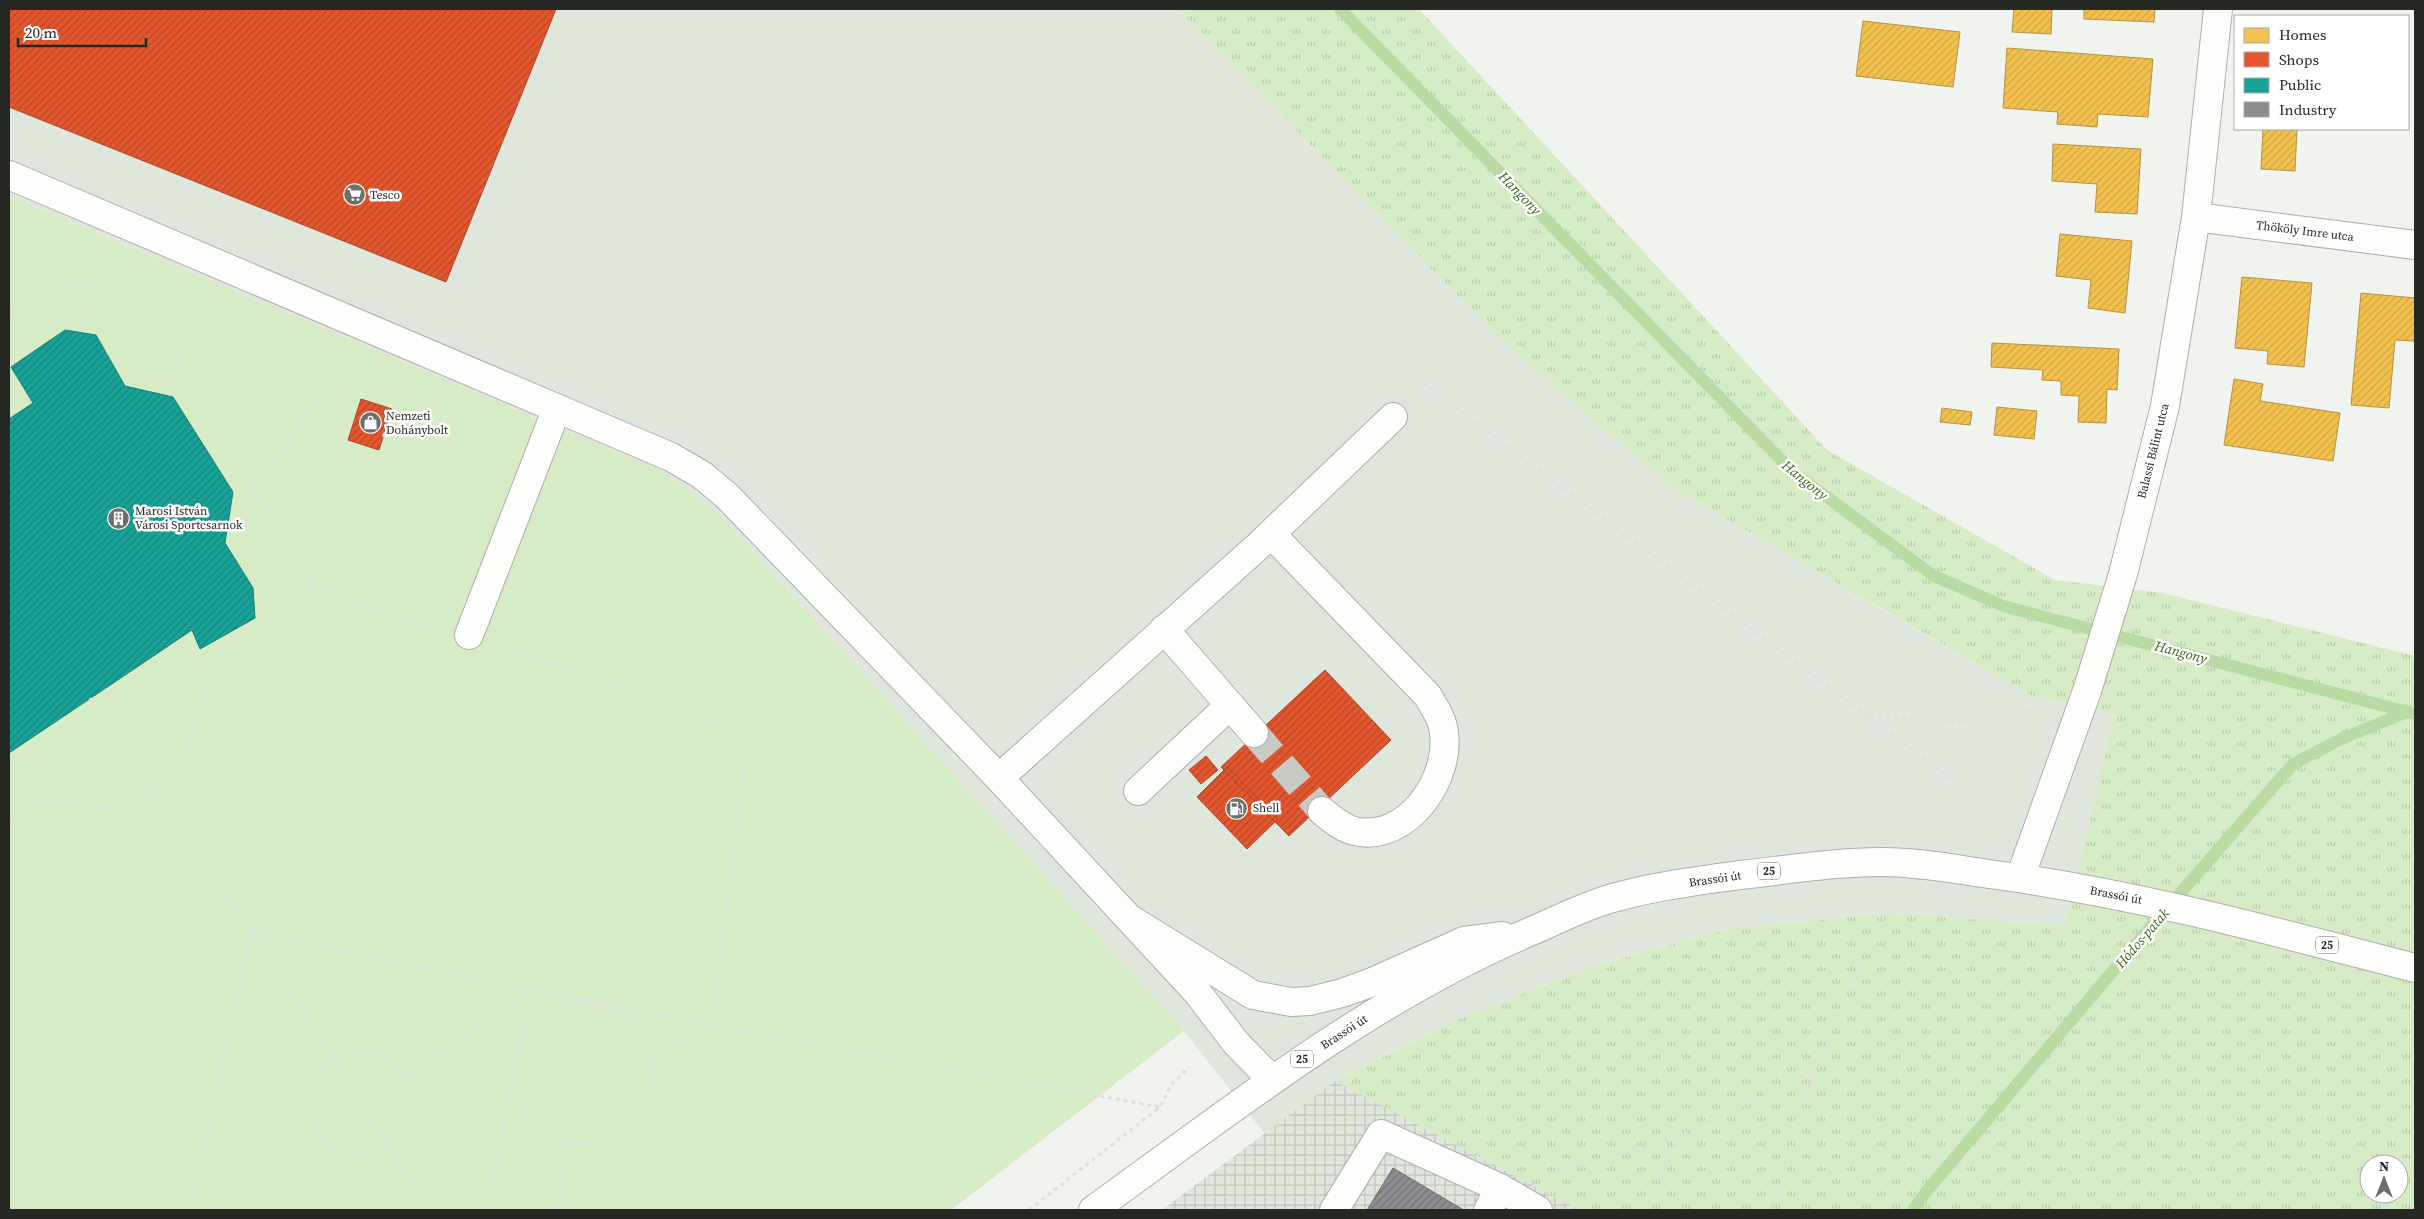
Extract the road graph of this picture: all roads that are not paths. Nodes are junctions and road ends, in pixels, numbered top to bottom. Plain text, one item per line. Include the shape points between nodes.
1 (2218, 9) edge
2 (9, 175) edge
3 (2196, 217) junction
4 (2415, 245) edge
5 (557, 408) junction
6 (1393, 417) dead end
7 (1271, 534) junction
8 (1164, 629) junction
9 (469, 635) road end
10 (1229, 706) junction
11 (1254, 733) tunnel mouth
12 (999, 778) junction
13 (1138, 791) dead end
14 (1322, 811) tunnel mouth
15 (2020, 878) junction
16 (1130, 919) junction
17 (1527, 934) junction
18 (2415, 968) edge
19 (1272, 1080) junction
20 (1494, 1199) edge
21 (1093, 1210) edge
22 (1334, 1210) edge
23 (1538, 1210) edge

1 - 3 street, Balassi Bálint utca
2 - 5 street
3 - 4 street, Thököly Imre utca
3 - 15 street, Balassi Bálint utca via 2165,406 2123,574 2087,691
5 - 9 street
5 - 12 street via 671,457 702,475
6 - 7 street
7 - 8 street
7 - 14 street via 1428,696 1443,725 1445,759 1436,782 1426,798 1399,824 1380,832 1354,831
8 - 10 street
8 - 12 street
10 - 11 street
10 - 13 street
12 - 16 street
15 - 17 street, Brassói út / 25 via 1886,862 1814,865 1706,880 1608,899
15 - 18 street, Brassói út / 25 via 2139,899
16 - 17 street via 1240,989 1291,1002 1342,993 1464,941
16 - 19 street via 1197,992 1236,1044
17 - 19 street, Brassói út / 25 via 1499,944 1418,987 1350,1027
19 - 21 street, Brassói út / 25
20 - 22 street via 1381,1134
20 - 23 street

